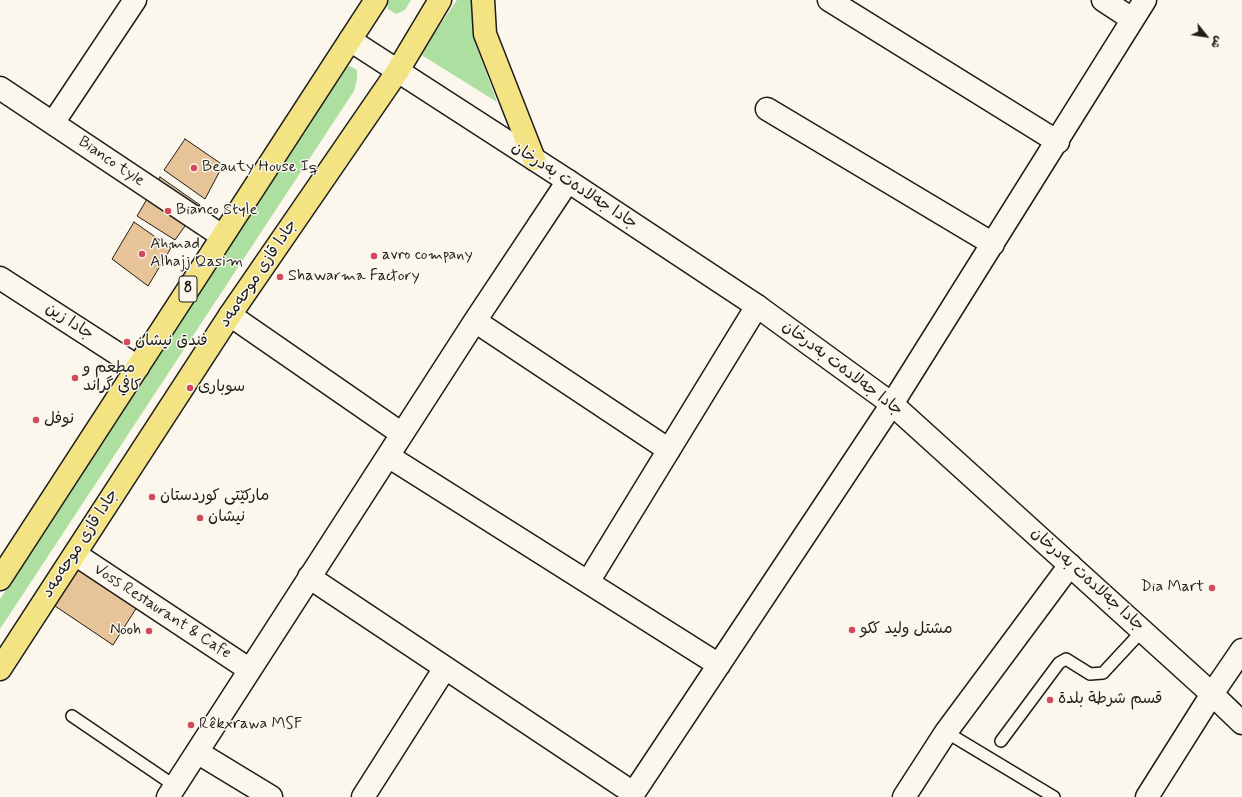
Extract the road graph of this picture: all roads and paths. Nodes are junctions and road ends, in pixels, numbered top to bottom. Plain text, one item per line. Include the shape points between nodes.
1 (135, 0) edge
2 (376, 0) edge
3 (440, 0) edge
4 (483, 0) edge
5 (829, 0) edge
6 (1103, 0) edge
7 (1145, 0) edge
8 (1132, 19) junction
9 (350, 40) junction
10 (397, 72) junction
11 (0, 88) edge
12 (767, 109) dead end
13 (53, 123) junction
14 (1058, 142) junction
15 (534, 159) junction
16 (568, 181) junction
17 (222, 236) junction
18 (993, 244) junction
19 (0, 278) edge
20 (757, 306) junction
21 (230, 315) junction
22 (475, 321) junction
23 (138, 367) junction
24 (892, 404) junction
25 (402, 434) junction
26 (669, 450) junction
27 (388, 456) junction
28 (75, 554) junction
29 (1070, 565) junction
30 (309, 577) junction
31 (0, 579) edge
32 (588, 582) junction
33 (1142, 630) junction
34 (1242, 650) edge
35 (719, 665) junction
36 (445, 668) junction
37 (0, 669) edge
38 (250, 670) junction
39 (1212, 694) junction
40 (72, 716) dead end
41 (1242, 723) edge
42 (946, 732) junction
43 (1001, 741) dead end
44 (197, 752) junction
45 (171, 792) edge
46 (632, 795) edge
47 (271, 797) edge
48 (363, 797) edge
49 (904, 797) edge
50 (1054, 797) edge
51 (1147, 797) edge

1 - 13 street
2 - 9 main road, 8
3 - 10 main road, جادا قازی موحەمەد
4 - 15 main road via 485,34
5 - 14 street
6 - 8 street
7 - 8 street
8 - 14 street
9 - 10 street, جادا جەلادەت بەدرخان
9 - 17 main road, 8
10 - 15 street, جادا جەلادەت بەدرخان
10 - 21 main road, جادا قازی موحەمەد
11 - 13 street, Bianco tyle
12 - 18 street
13 - 17 street, Bianco tyle
14 - 18 street
15 - 16 street, جادا جەلادەت بەدرخان
16 - 20 street, جادا جەلادەت بەدرخان
16 - 22 street
17 - 23 main road, 8
18 - 24 street
19 - 23 street, جادا زین
20 - 24 street, جادا جەلادەت بەدرخان
20 - 26 street
21 - 25 street
21 - 28 main road, جادا قازی موحەمەد
22 - 25 street
22 - 26 street
23 - 31 main road, 8
24 - 29 street, جادا جەلادەت بەدرخان
24 - 35 street
25 - 27 street
26 - 32 street
27 - 30 street
27 - 32 street
28 - 37 main road, جادا قازی موحەمەد
28 - 38 street, Voss Restaurant & Cafe
29 - 33 street, جادا جەلادەت بەدرخان
29 - 42 street
30 - 36 street
30 - 38 street
32 - 35 street
33 - 39 street, جادا جەلادەت بەدرخان
33 - 43 lane via 1103,673 1090,674 1066,659 1059,663
34 - 39 street
35 - 46 street
36 - 46 street
36 - 48 street
38 - 44 street
39 - 41 street, جادا جەلادەت بەدرخان
39 - 51 street
40 - 45 lane
42 - 49 street
42 - 50 lane
44 - 45 street
44 - 47 street

